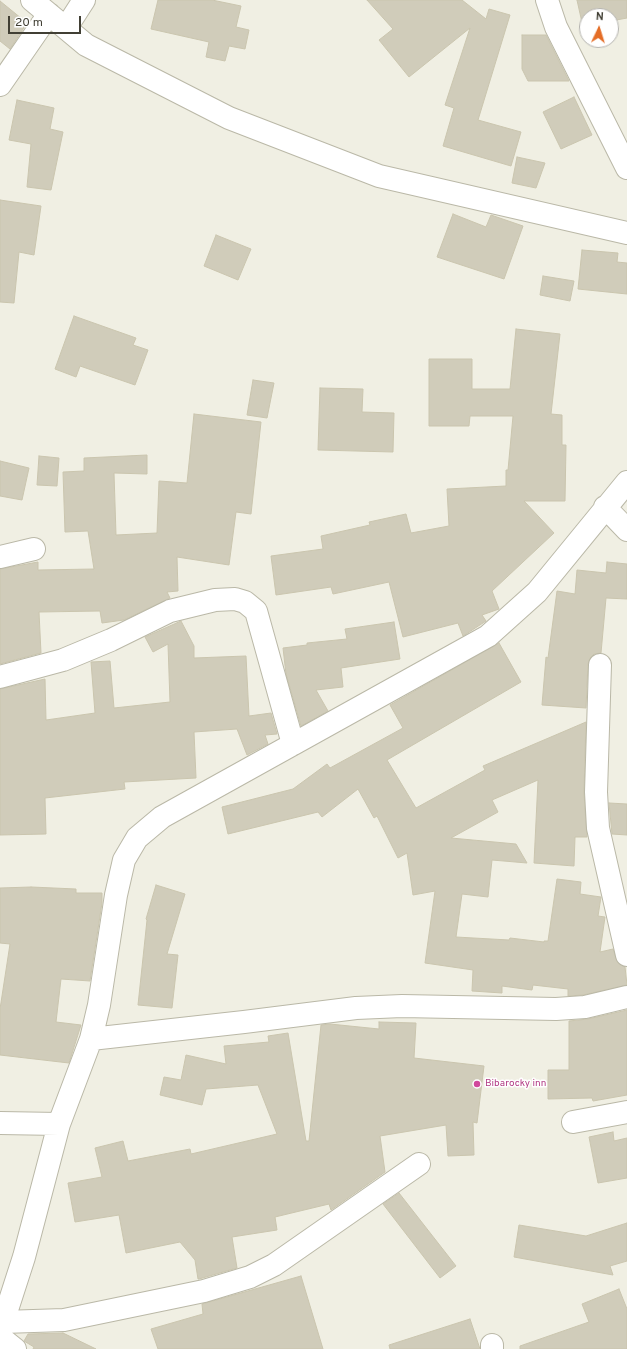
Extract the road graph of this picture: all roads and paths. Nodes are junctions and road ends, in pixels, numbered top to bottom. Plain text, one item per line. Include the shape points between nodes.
1 (32, 0) edge
2 (84, 0) edge
3 (547, 0) edge
4 (49, 14) junction
5 (66, 28) junction
6 (0, 85) edge
7 (627, 168) edge
8 (627, 233) edge
9 (627, 482) edge
10 (605, 507) junction
11 (627, 530) edge
12 (34, 549) dead end
13 (0, 557) edge
14 (600, 665) dead end
15 (0, 677) edge
16 (293, 744) junction
17 (627, 956) edge
18 (627, 997) edge
19 (91, 1039) junction
20 (627, 1112) edge
21 (572, 1122) dead end
22 (0, 1123) edge
23 (59, 1124) junction
24 (419, 1164) dead end
25 (1, 1328) edge
26 (15, 1349) edge

1 - 4 street
2 - 5 street
3 - 7 street via 556,27
4 - 5 street
4 - 6 street
5 - 8 street via 86,45 229,118 378,176
9 - 10 street
10 - 11 street
10 - 16 street via 537,592 488,636
12 - 13 street
14 - 17 street via 596,792 598,828
15 - 16 street via 63,660 111,640 170,610 215,600 234,599 245,602 256,611
16 - 19 street via 162,817 137,838 124,860 116,895 100,1005
18 - 19 street via 585,1007 356,1008
19 - 23 street
20 - 21 street
22 - 23 street
23 - 25 street via 24,1257
24 - 25 street via 274,1265 250,1277 204,1291 64,1320
25 - 26 street

